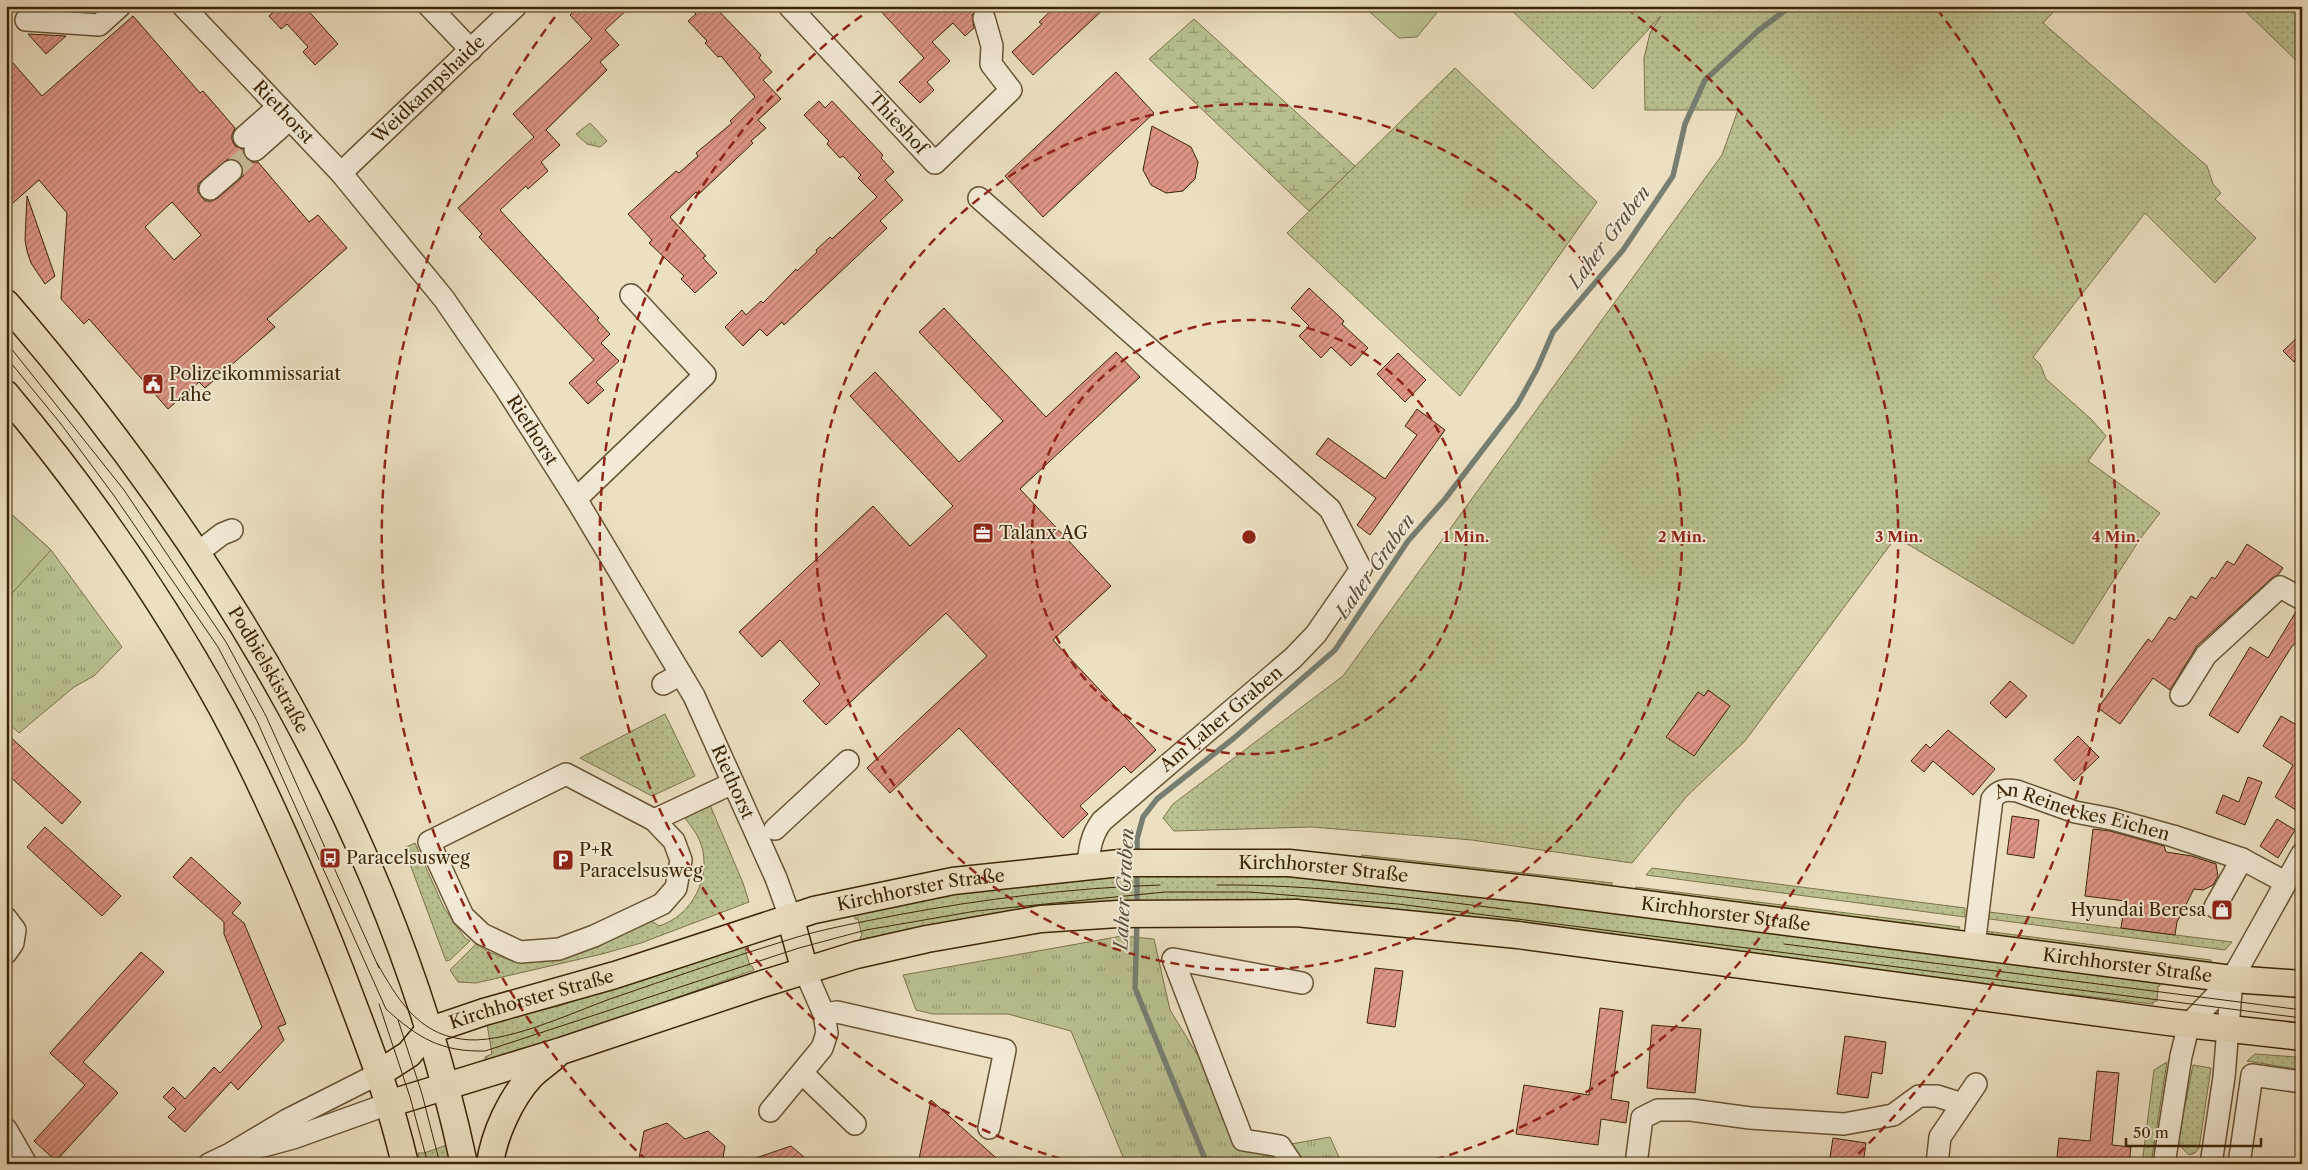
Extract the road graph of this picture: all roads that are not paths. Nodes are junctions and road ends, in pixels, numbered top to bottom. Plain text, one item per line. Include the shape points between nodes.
1 (120, 6) edge
2 (183, 6) edge
3 (429, 6) edge
4 (516, 6) edge
5 (789, 6) edge
6 (984, 18) dead end
7 (26, 20) dead end
8 (471, 50) junction
9 (284, 113) junction
10 (249, 143) tunnel mouth
11 (231, 171) tunnel mouth
12 (341, 173) junction
13 (210, 189) dead end
14 (978, 198) dead end
15 (631, 294) dead end
16 (6, 303) edge
17 (6, 394) edge
18 (576, 499) junction
19 (232, 530) dead end
20 (196, 554) junction
21 (2302, 599) edge
22 (2182, 695) dead end
23 (848, 761) dead end
24 (733, 784) junction
25 (654, 820) junction
26 (775, 829) dead end
27 (2302, 854) edge
28 (2242, 859) junction
29 (1088, 867) junction
30 (2285, 882) junction
31 (2215, 907) dead end
32 (790, 917) junction
33 (6, 918) edge
34 (1974, 946) junction
35 (6, 953) edge
36 (805, 971) junction
37 (2232, 980) junction
38 (1302, 983) dead end
39 (2302, 984) edge
40 (824, 1014) junction
41 (2189, 1024) junction
42 (2228, 1029) junction
43 (428, 1031) junction
44 (2302, 1037) edge
45 (561, 1051) junction
46 (802, 1073) junction
47 (378, 1074) junction
48 (2302, 1082) edge
49 (1976, 1084) dead end
50 (445, 1086) junction
51 (388, 1104) junction
52 (1962, 1104) junction
53 (770, 1112) dead end
54 (855, 1124) dead end
55 (989, 1128) dead end
56 (6, 1129) edge
57 (230, 1154) junction
58 (26, 1164) edge
59 (209, 1164) edge
60 (405, 1164) edge
61 (464, 1164) edge
62 (490, 1164) edge
63 (1292, 1164) edge
64 (1636, 1164) edge
65 (1937, 1164) edge
66 (2164, 1164) edge
67 (2211, 1164) edge
68 (2240, 1164) edge

1 - 7 street via 99,25
2 - 9 street, Riethorst
3 - 8 street
4 - 8 street, Weidkampshaide
5 - 6 street, Thieshof via 935,163 1010,90 991,64 992,46
8 - 12 street, Weidkampshaide
9 - 10 street
9 - 12 street, Riethorst
11 - 13 street
12 - 18 street, Riethorst via 444,299
14 - 29 street, Am Laher Graben via 1330,510 1361,569 1316,634 1293,658 1102,821 1092,838
15 - 18 street via 705,375
16 - 20 main road, Podbielskistraße via 62,368 123,448
17 - 47 main road via 82,489 149,587 221,706 306,885
18 - 24 street, Riethorst via 672,679
19 - 20 street
20 - 43 main road, Podbielskistraße via 289,705 332,790 412,973
21 - 22 street via 2280,587 2206,655
23 - 26 street
24 - 25 street
24 - 32 street, Riethorst
25 - 25 street via 566,774 429,842 463,916 482,934 520,952 559,949 662,904 676,888 681,860 674,841
27 - 30 street
28 - 30 street, An Reineckes Eichen
28 - 31 street
28 - 34 street, An Reineckes Eichen via 2173,836 2075,812 2007,789 1992,798
29 - 32 main road, Kirchhorster Straße via 953,881 854,900
29 - 34 main road, Kirchhorster Straße via 1162,862 1299,864 1536,890
30 - 37 street
32 - 36 main road
32 - 43 main road, Kirchhorster Straße via 615,975
33 - 35 street via 15,930 13,943
34 - 37 main road, Kirchhorster Straße
36 - 40 street
36 - 41 main road via 856,955 927,939 1041,919 1118,914 1296,913 1518,935
36 - 45 main road
37 - 39 main road, Kirchhorster Straße
37 - 41 street
37 - 42 street
38 - 63 street via 1173,959 1243,1140 1280,1146
40 - 46 street via 826,1033 822,1048
40 - 55 street via 837,1012 1005,1050
41 - 42 main road
41 - 66 street via 2180,1056
42 - 44 main road
42 - 67 street
43 - 47 main road, Kirchhorster Straße via 409,1054
43 - 50 main road, Podbielskistraße
45 - 50 main road
45 - 62 main road via 531,1076 512,1103 499,1130
46 - 53 street
46 - 54 street
47 - 51 main road
47 - 57 street via 287,1120
48 - 68 street via 2252,1076
49 - 52 street
50 - 51 main road
50 - 61 main road, Podbielskistraße
51 - 57 street via 293,1138
51 - 60 main road
52 - 64 street via 1936,1096 1920,1096 1893,1115 1844,1124 1658,1110 1642,1118
52 - 65 street via 1940,1137
56 - 58 street
57 - 59 street

